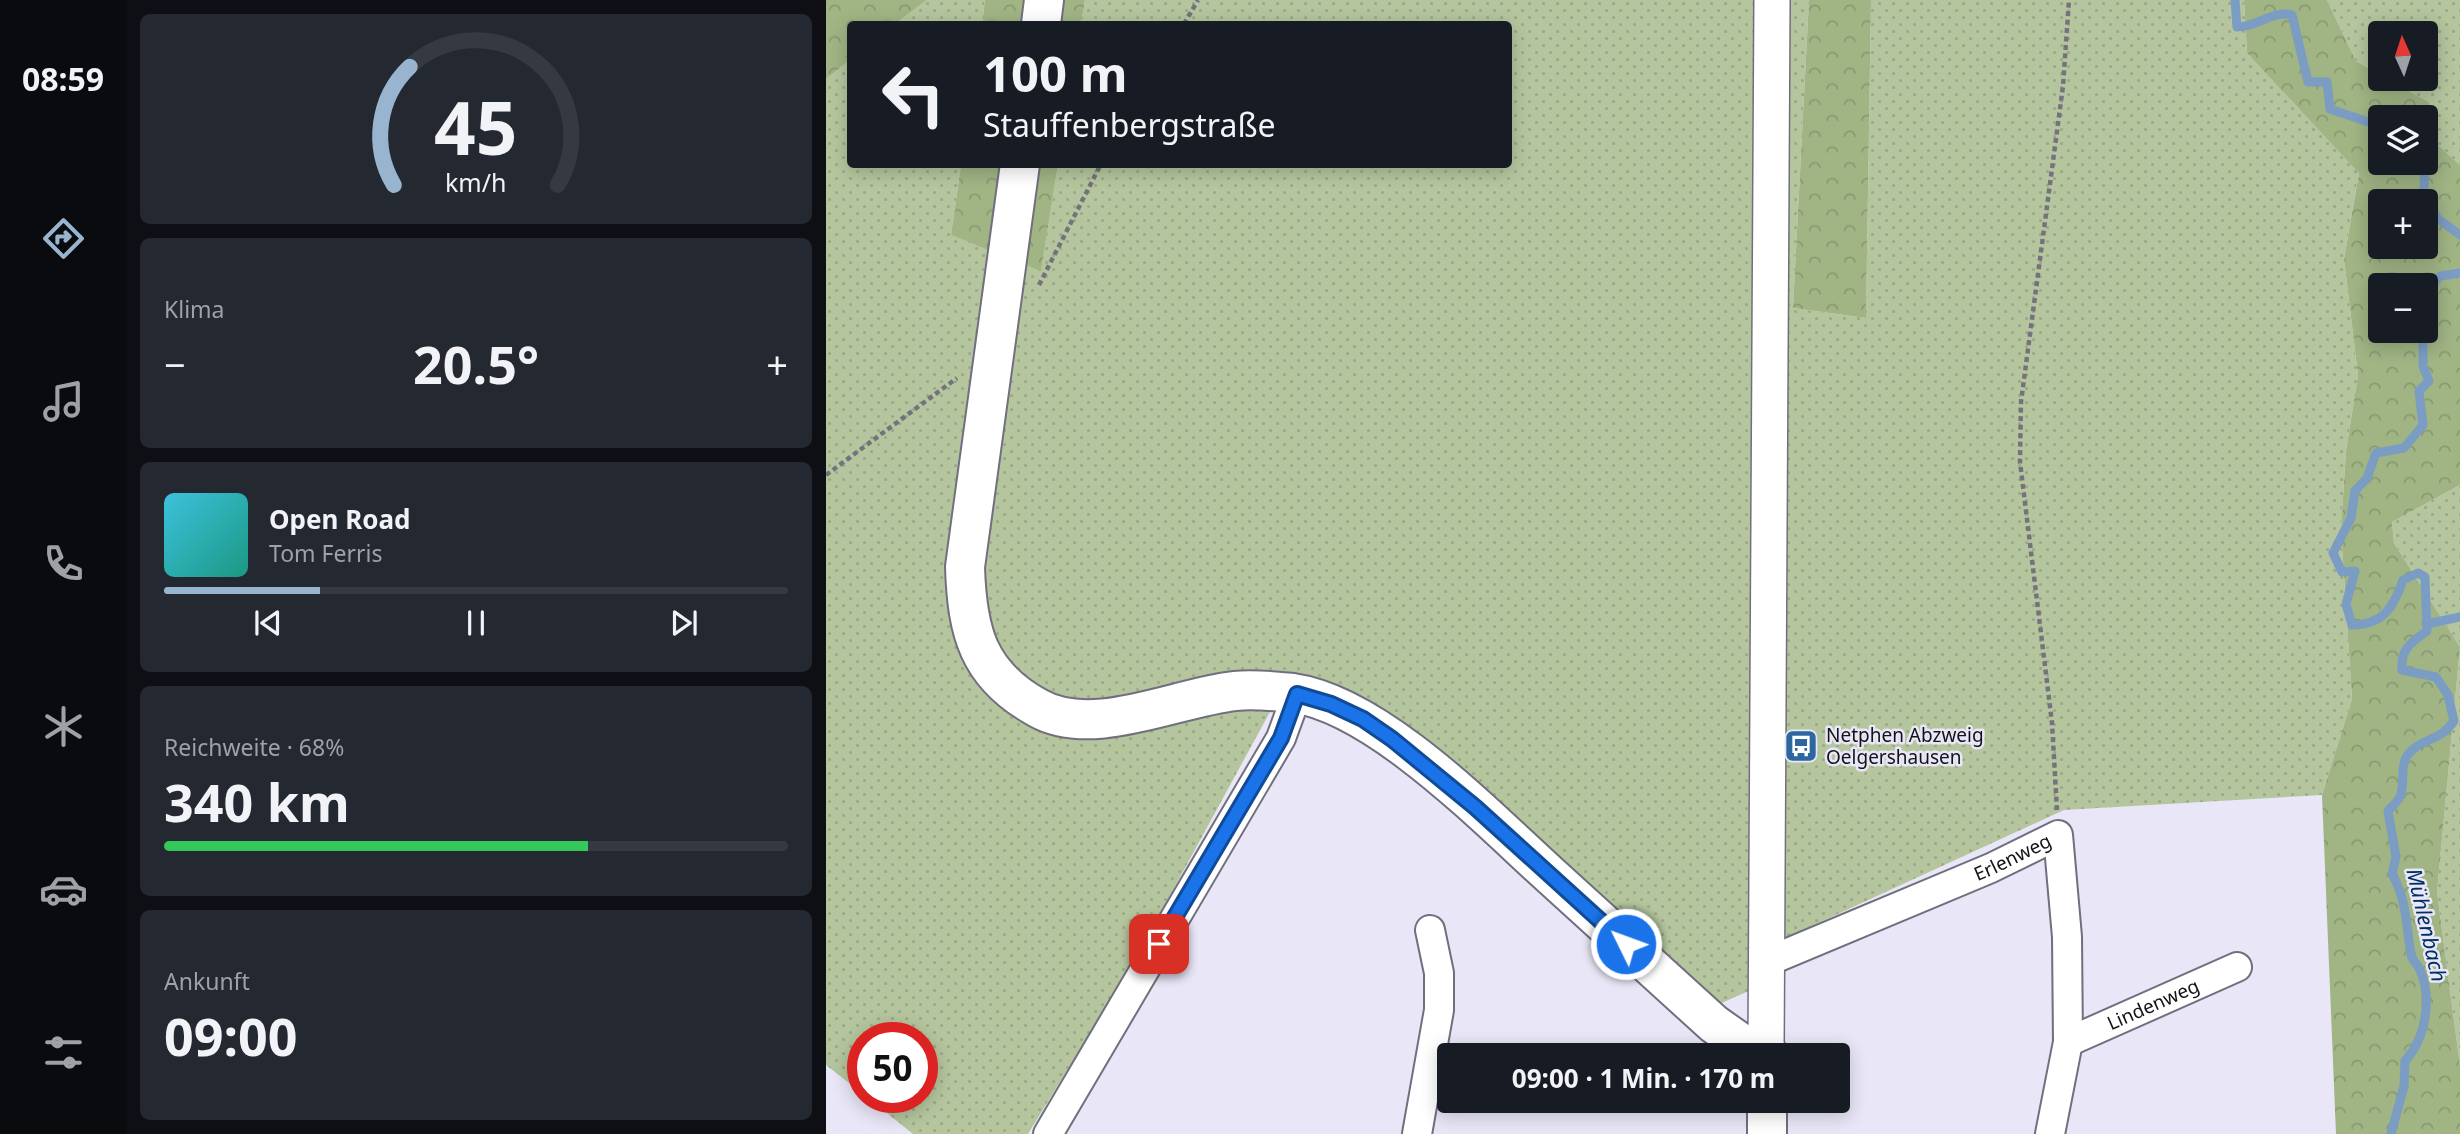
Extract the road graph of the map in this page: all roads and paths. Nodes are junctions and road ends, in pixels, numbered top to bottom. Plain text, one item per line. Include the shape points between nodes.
1 (1044, 0) edge
2 (1198, 0) edge
3 (1772, 0) edge
4 (2069, 0) edge
5 (1041, 21) edge
6 (1186, 21) edge
7 (1019, 168) edge
8 (1099, 168) edge
9 (1036, 291) dead end
10 (991, 361) junction
11 (826, 475) edge
12 (1297, 694) junction
13 (2058, 835) junction
14 (1430, 930) dead end
15 (1764, 963) junction
16 (2236, 967) dead end
17 (2068, 1042) junction
18 (1744, 1043) edge
19 (1766, 1043) edge
20 (1767, 1113) edge
21 (1048, 1134) edge
22 (1417, 1134) edge
23 (1767, 1134) edge
24 (2050, 1134) edge

1 - 5 main road
2 - 6 path
3 - 15 street
4 - 13 path via 2063,86 2021,402 2020,462 2052,723
7 - 10 main road
8 - 9 path
10 - 11 path via 927,398
10 - 12 main road via 965,567 969,620 979,652 992,672 1007,688 1042,710 1090,719 1236,691
12 - 18 main road via 1342,709 1392,739 1475,807 1728,1034
12 - 21 street via 1281,738
13 - 15 street, Erlenweg via 1991,868
13 - 17 street, Erlenweg via 2067,937
14 - 22 street via 1439,973 1439,1010
15 - 19 street
16 - 17 street, Lindenweg
17 - 24 street, Erlenweg
20 - 23 main road

